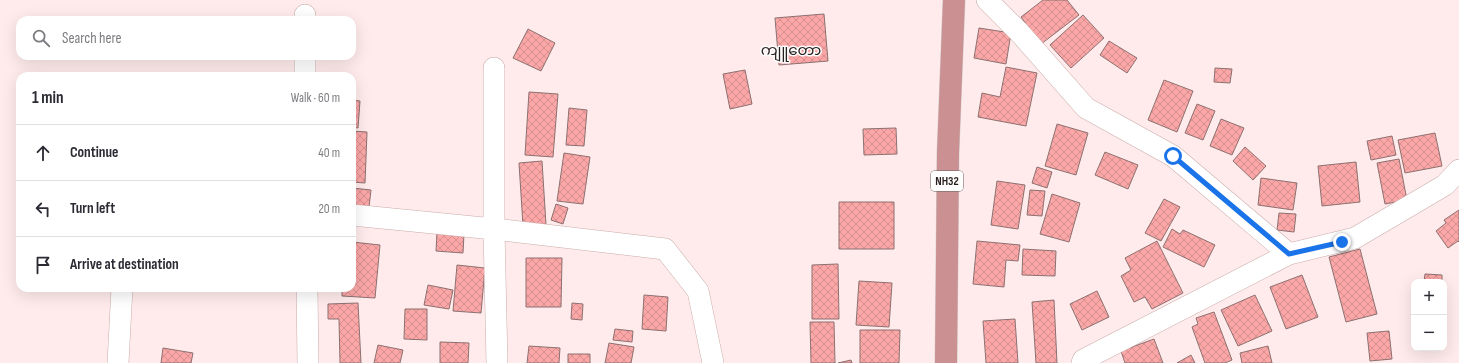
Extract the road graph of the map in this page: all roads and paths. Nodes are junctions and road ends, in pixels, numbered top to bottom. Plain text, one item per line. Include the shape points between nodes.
1 (954, 0) edge
2 (987, 0) edge
3 (305, 60) edge
4 (494, 68) dead end
5 (305, 72) edge
6 (1459, 170) edge
7 (356, 216) edge
8 (494, 229) junction
9 (1289, 254) junction
10 (122, 292) edge
11 (307, 292) edge
12 (118, 363) edge
13 (308, 363) edge
14 (497, 363) edge
15 (713, 363) edge
16 (946, 363) edge
17 (1082, 363) edge

1 - 16 highway, NH32 via 948,153
2 - 9 street via 1086,108 1173,156
3 - 5 street
4 - 8 street
6 - 9 street via 1445,185 1355,238
7 - 8 street
8 - 14 street
8 - 15 street via 665,249 698,291
9 - 17 street via 1083,360
10 - 12 street
11 - 13 street

